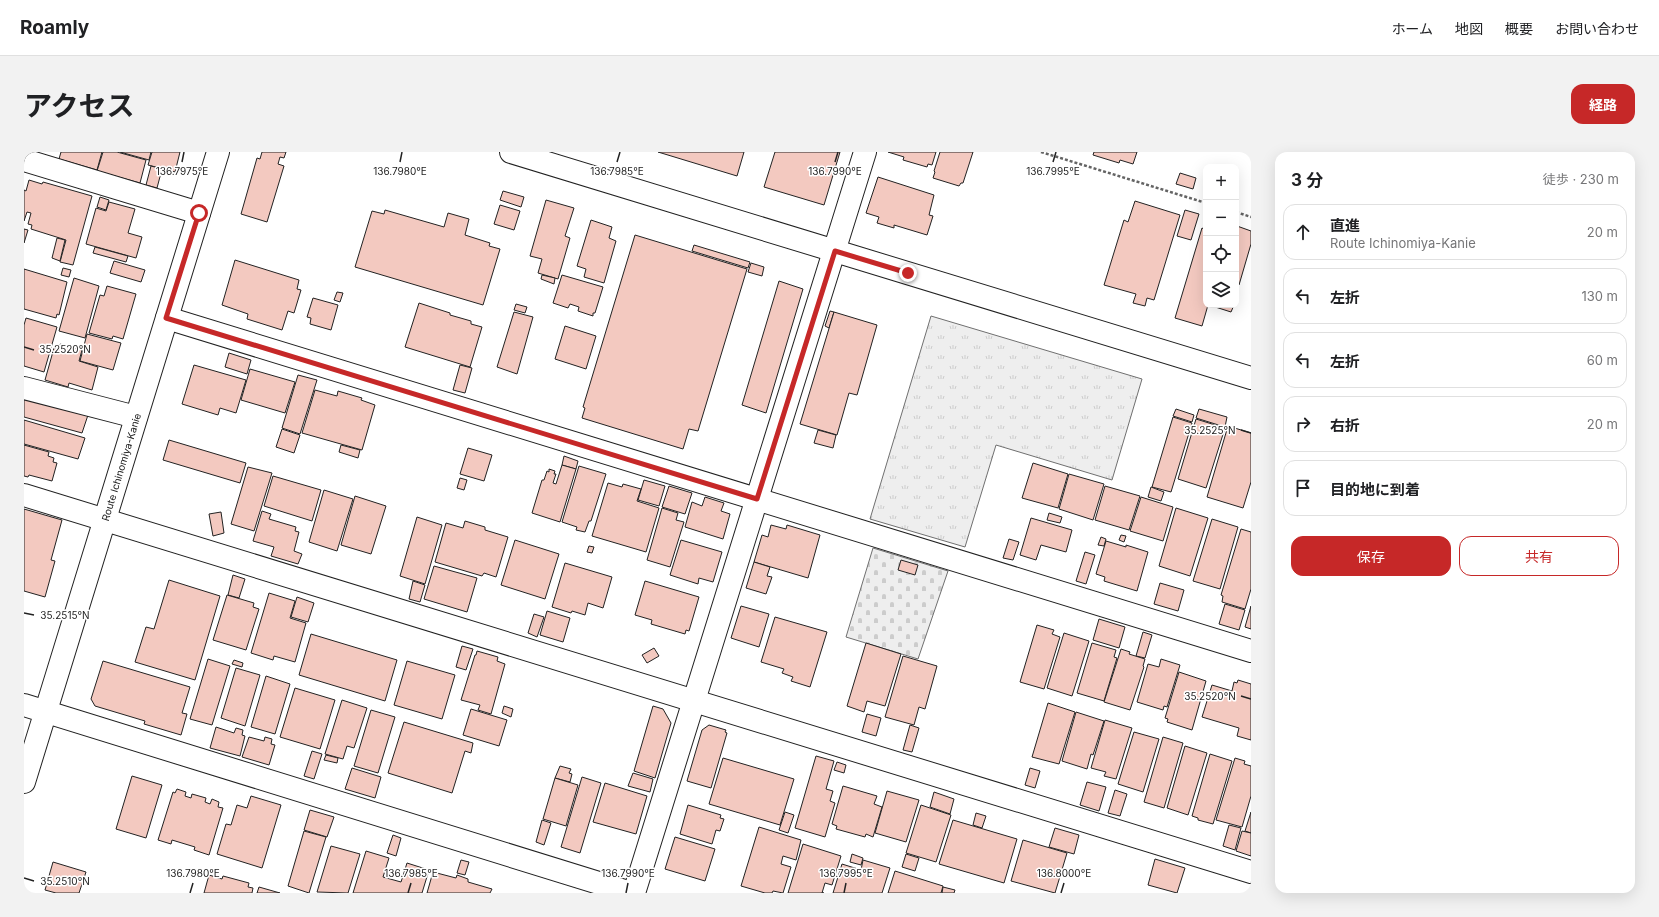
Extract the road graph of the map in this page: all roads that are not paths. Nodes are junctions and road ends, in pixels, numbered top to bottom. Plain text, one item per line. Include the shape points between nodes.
1 (218, 152) edge
2 (511, 152) edge
3 (865, 152) edge
4 (24, 160) edge
5 (199, 213) junction
6 (835, 251) junction
7 (166, 318) junction
8 (1251, 378) edge
9 (24, 388) edge
10 (136, 417) junction
11 (24, 495) edge
12 (757, 499) junction
13 (105, 520) junction
14 (1251, 651) edge
15 (694, 701) junction
16 (24, 705) edge
17 (46, 712) junction
18 (24, 782) edge
19 (1251, 872) edge
20 (632, 893) edge

1 - 5 street, Route Ichinomiya-Kanie
2 - 6 street
3 - 6 street
4 - 5 street
5 - 7 street, Route Ichinomiya-Kanie
6 - 8 street
6 - 12 street
7 - 10 street, Route Ichinomiya-Kanie
7 - 12 street
9 - 10 street
10 - 13 street, Route Ichinomiya-Kanie
11 - 13 street
12 - 14 street
12 - 15 street
13 - 15 street
13 - 17 street, Route Ichinomiya-Kanie
15 - 19 street
15 - 20 street
16 - 17 street
17 - 18 street, Route Ichinomiya-Kanie
17 - 20 street

